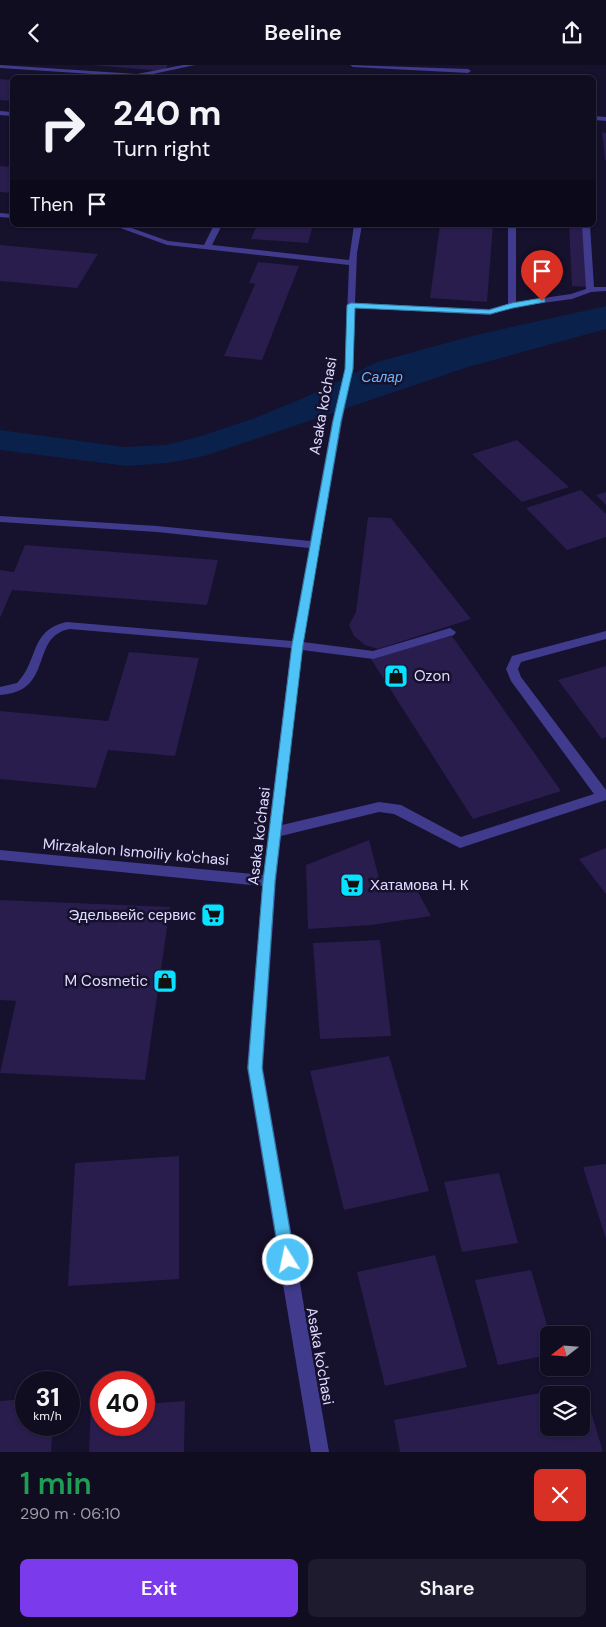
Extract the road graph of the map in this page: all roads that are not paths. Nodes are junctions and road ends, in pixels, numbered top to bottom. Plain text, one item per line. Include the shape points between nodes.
1 (192, 65) edge
2 (353, 65) edge
3 (0, 66) edge
4 (427, 67) edge
5 (469, 68) edge
6 (123, 75) edge
7 (142, 75) edge
8 (122, 227) edge
9 (217, 227) edge
10 (358, 227) edge
11 (512, 227) edge
12 (586, 227) edge
13 (208, 247) junction
14 (353, 263) junction
15 (606, 289) edge
16 (590, 290) junction
17 (351, 305) junction
18 (512, 305) junction
19 (0, 519) edge
20 (315, 545) junction
21 (450, 632) dead end
22 (606, 635) edge
23 (298, 645) junction
24 (0, 691) edge
25 (604, 795) edge
26 (276, 832) junction
27 (0, 855) edge
28 (269, 881) junction
29 (320, 1452) edge

1 - 7 street
2 - 4 street
3 - 6 street
4 - 5 street
8 - 13 street via 167,243
9 - 13 street
10 - 14 street, Asaka ko'chasi
11 - 18 street
12 - 16 street
13 - 14 street
14 - 17 street, Asaka ko'chasi
15 - 16 street
16 - 18 street
17 - 18 street via 490,312
17 - 20 street, Asaka ko'chasi via 349,369
19 - 20 street via 157,529
20 - 23 street, Asaka ko'chasi
21 - 23 street via 373,655
22 - 25 street via 516,659 512,669
23 - 24 street via 70,625 49,634 27,682 18,689
23 - 26 street, Asaka ko'chasi
25 - 26 street via 460,843 388,807
26 - 28 street, Asaka ko'chasi
27 - 28 street, Mirzakalon Ismoiliy ko'chasi
28 - 29 street, Asaka ko'chasi via 255,1068

